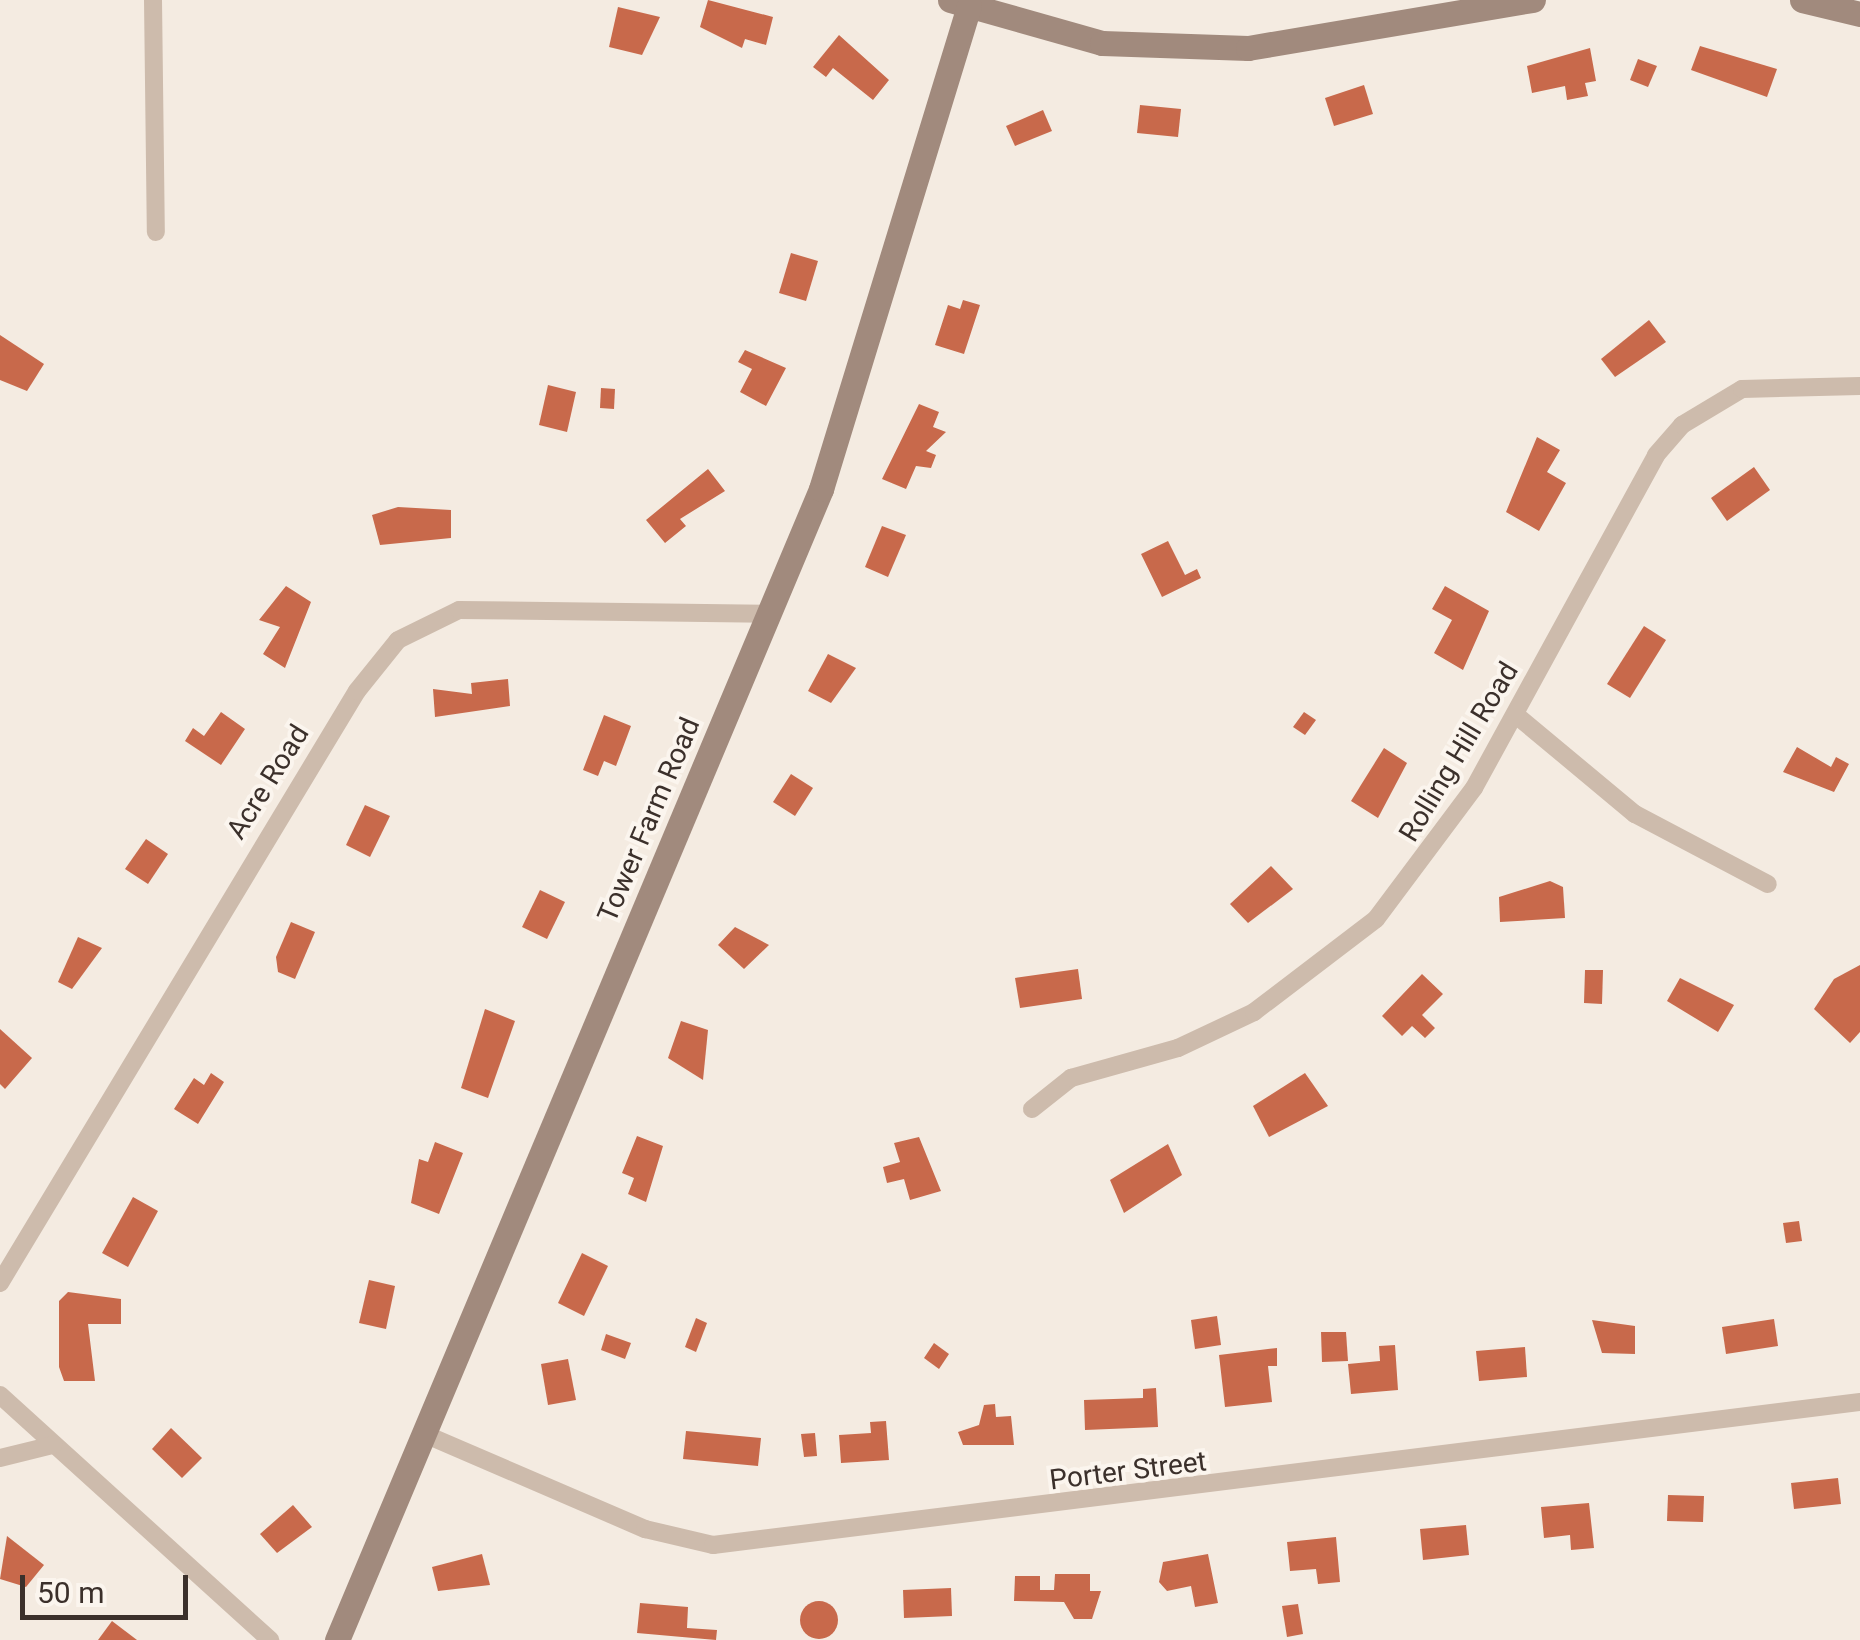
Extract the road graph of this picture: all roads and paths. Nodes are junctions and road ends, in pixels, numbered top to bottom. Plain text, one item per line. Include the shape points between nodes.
1 (153, 0) edge
2 (1534, 0) edge
3 (1802, 0) edge
4 (960, 3) edge
5 (1436, 10) edge
6 (1860, 14) edge
7 (156, 232) dead end
8 (1860, 386) edge
9 (767, 614) junction
10 (1516, 715) junction
11 (1768, 884) dead end
12 (1032, 1109) dead end
13 (0, 1283) edge
14 (0, 1395) edge
15 (1860, 1402) edge
16 (422, 1433) junction
17 (53, 1445) junction
18 (0, 1458) edge
19 (270, 1640) edge
20 (337, 1640) edge

1 - 7 street
2 - 5 street
3 - 6 street
4 - 5 street via 1102,43 1208,48
4 - 9 street, Tower Farm Road via 821,489
8 - 10 street, Rolling Hill Road via 1742,389 1682,425 1656,455
9 - 13 street, Acre Road via 460,610 398,640 357,690
9 - 16 street, Tower Farm Road
10 - 11 street via 1635,814
10 - 12 street, Rolling Hill Road via 1421,867 1316,970 1254,1012 1178,1048 1071,1078
14 - 17 street
15 - 16 street, Porter Street via 713,1545 645,1529
16 - 20 street, Tower Farm Road
17 - 18 street
17 - 19 street

